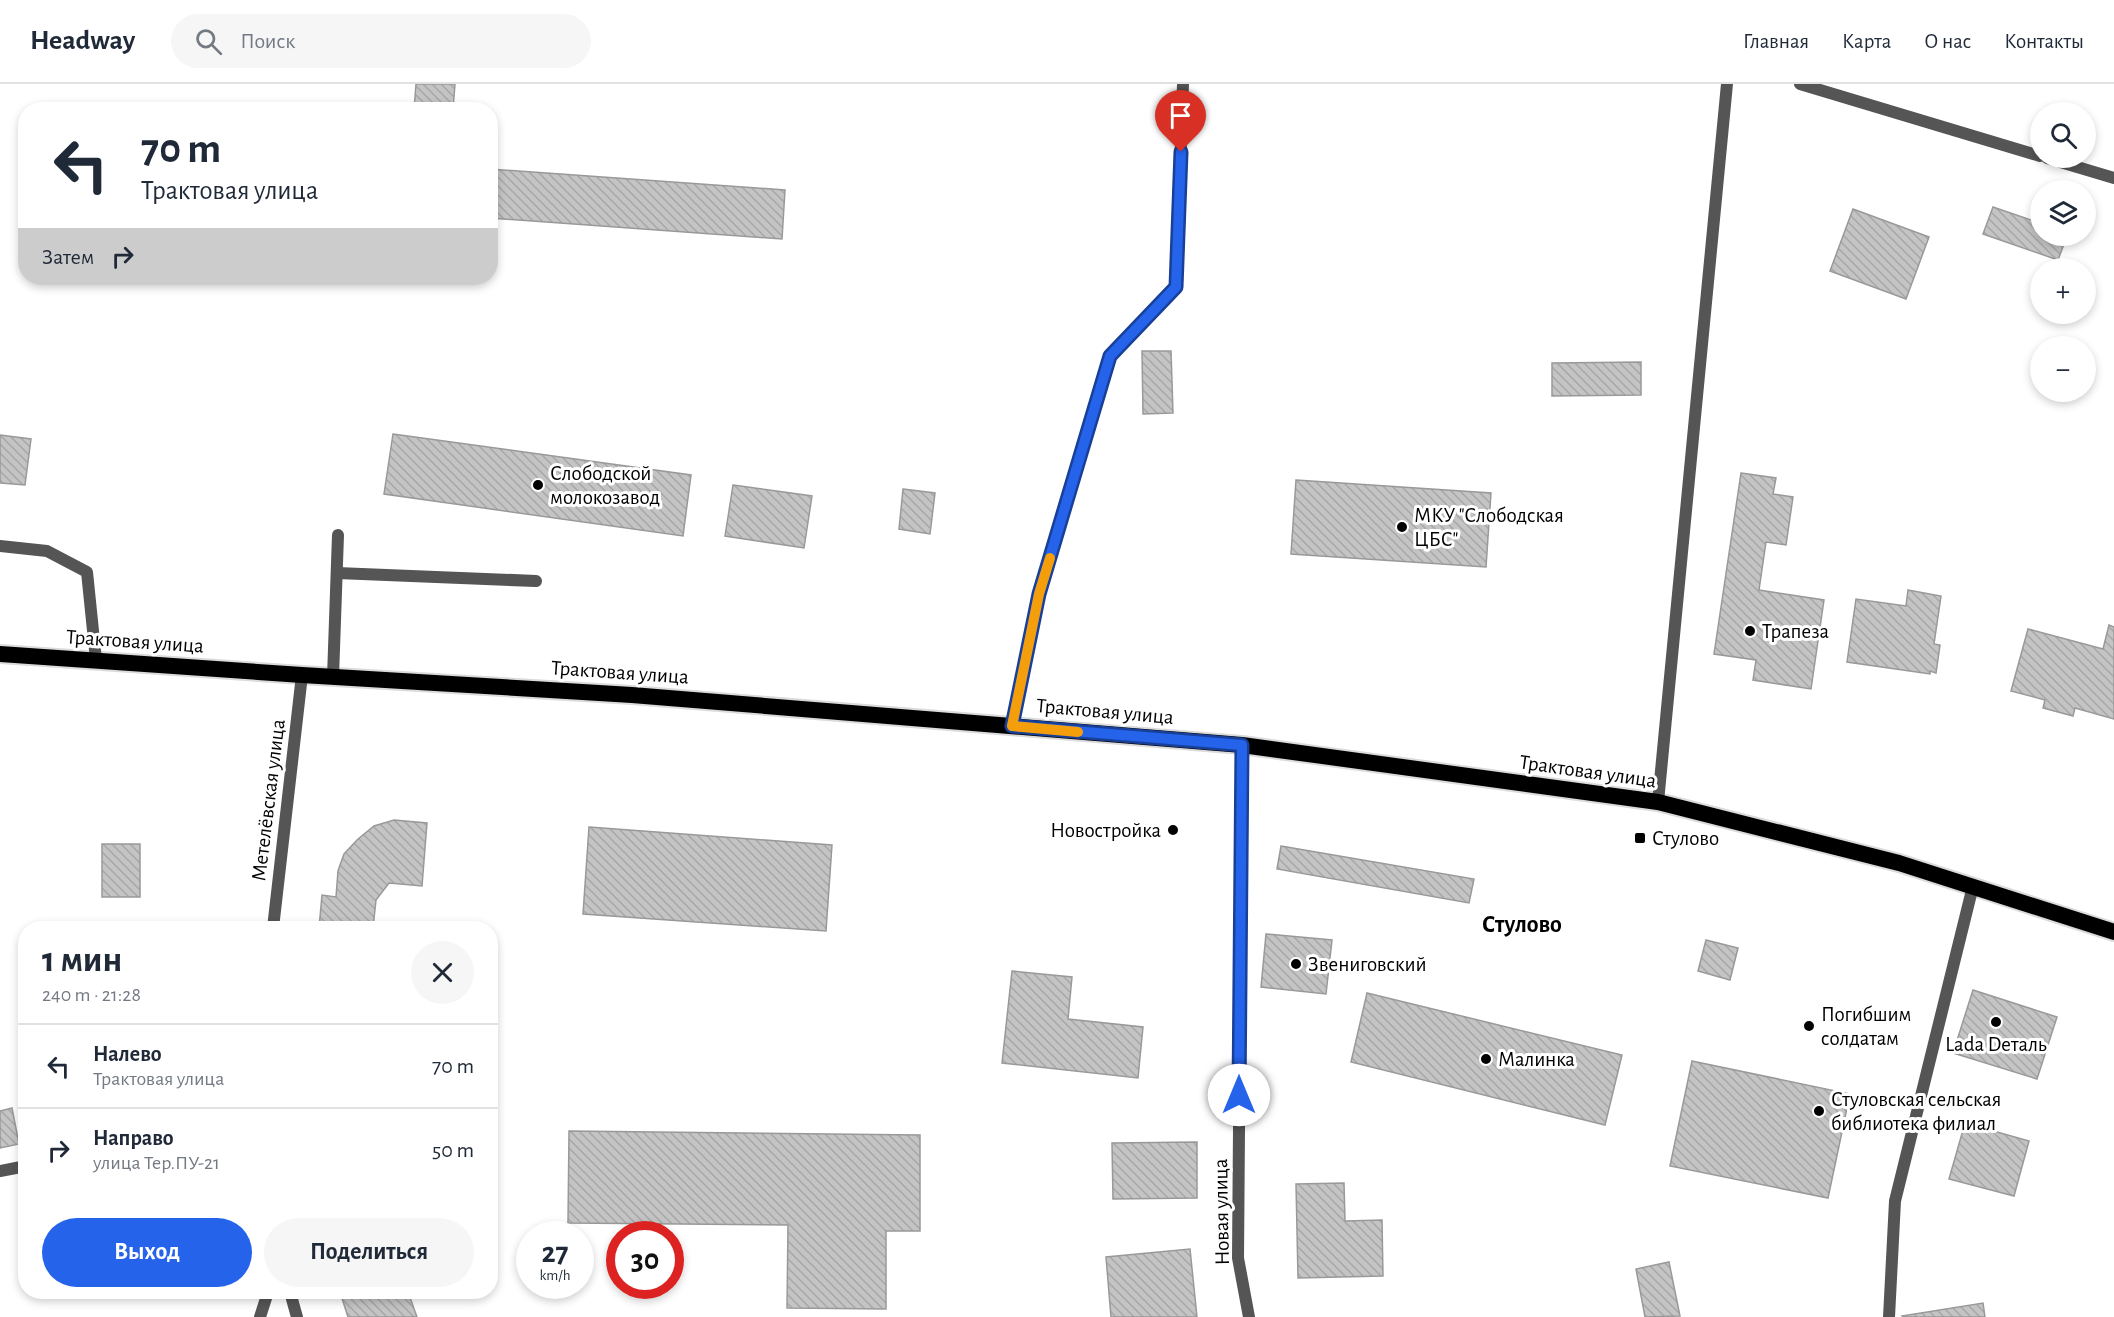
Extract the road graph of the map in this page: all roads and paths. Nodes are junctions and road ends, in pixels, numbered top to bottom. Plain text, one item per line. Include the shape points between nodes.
1 (1183, 84) edge
2 (1727, 84) edge
3 (1800, 84) edge
4 (2030, 153) edge
5 (2080, 168) edge
6 (2114, 178) edge
7 (338, 535) dead end
8 (0, 546) edge
9 (337, 573) junction
10 (536, 581) dead end
11 (0, 654) edge
12 (96, 660) junction
13 (302, 675) junction
14 (333, 677) junction
15 (1012, 726) junction
16 (1242, 745) junction
17 (1658, 802) junction
18 (1973, 886) junction
19 (274, 921) edge
20 (2114, 932) edge
21 (18, 1168) edge
22 (0, 1171) edge
23 (266, 1299) edge
24 (292, 1299) edge
25 (260, 1317) edge
26 (297, 1317) edge
27 (1249, 1317) edge
28 (1889, 1317) edge

1 - 15 street via 1176,287 1110,356 1039,594
2 - 17 street
3 - 4 street
5 - 6 street
7 - 9 street
8 - 12 street via 47,551 87,572
9 - 10 street
9 - 14 street
11 - 12 highway, Трактовая улица
12 - 13 highway, Трактовая улица
13 - 14 highway, Трактовая улица
13 - 19 street, Метелёвская улица
14 - 15 highway, Трактовая улица via 632,695
15 - 16 highway, Трактовая улица
16 - 17 highway, Трактовая улица
16 - 27 street, Новая улица via 1238,1258
17 - 18 highway, Трактовая улица via 1899,863
18 - 20 highway, Трактовая улица
18 - 28 street via 1896,1202
21 - 22 street
23 - 25 street
24 - 26 street

